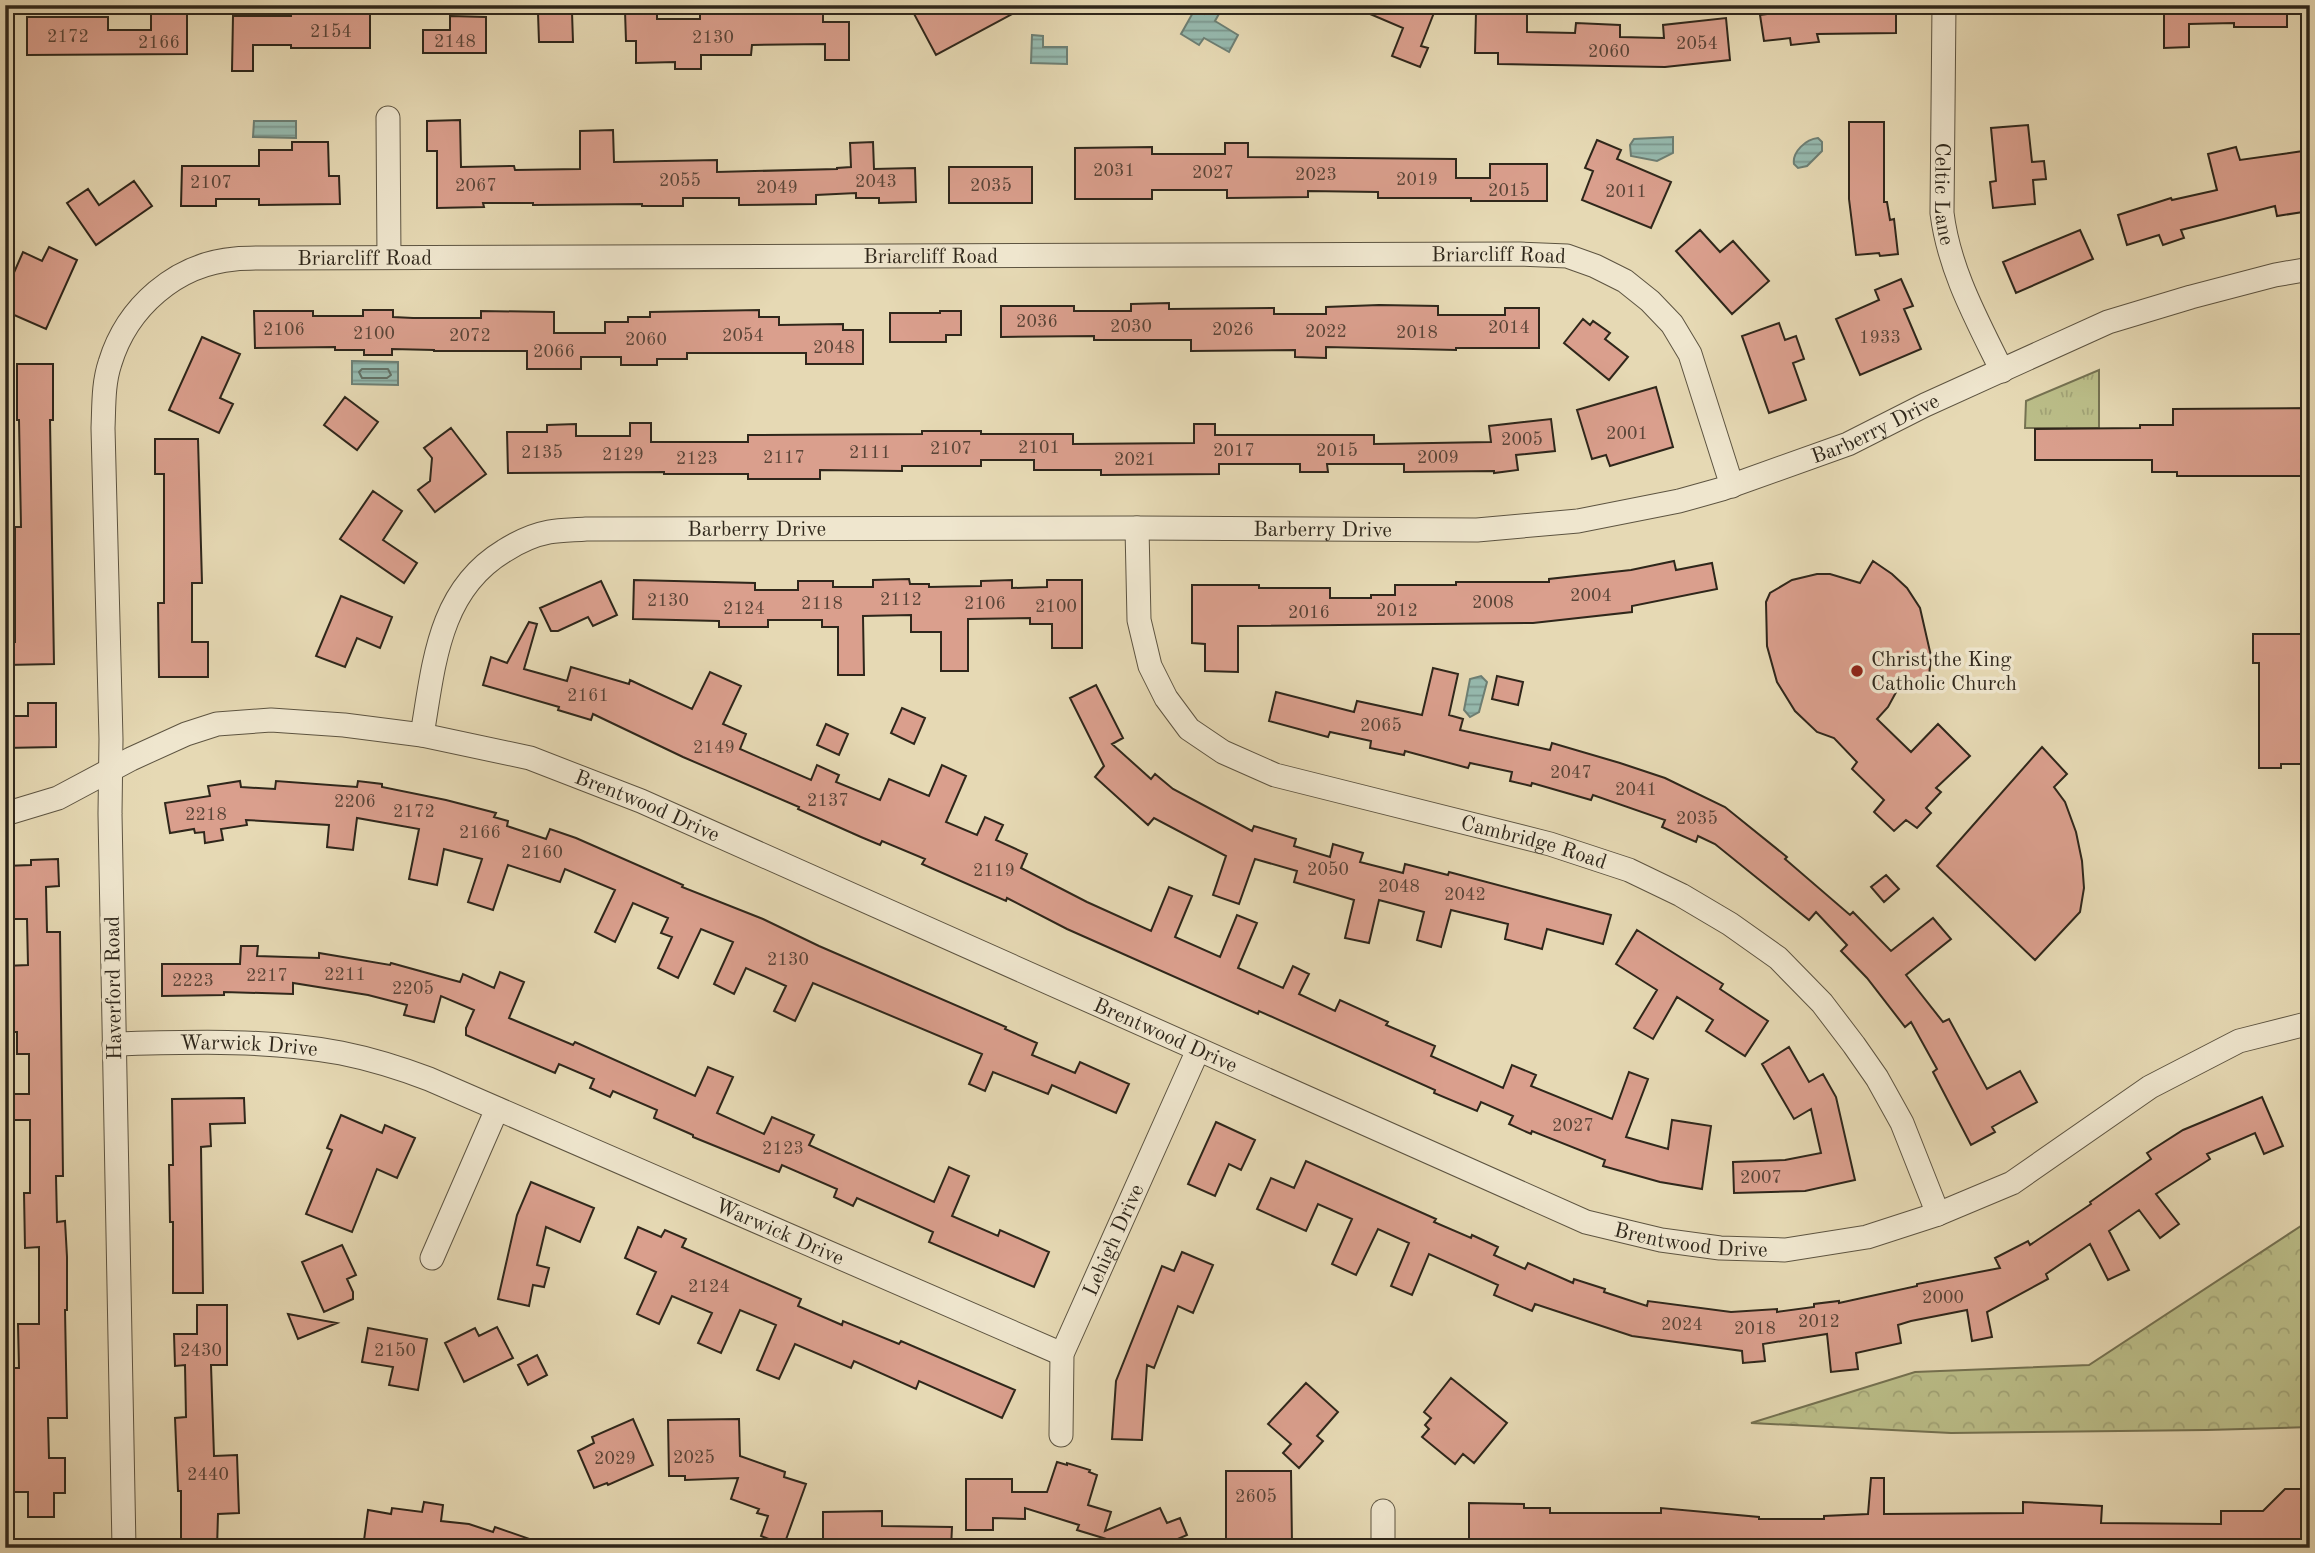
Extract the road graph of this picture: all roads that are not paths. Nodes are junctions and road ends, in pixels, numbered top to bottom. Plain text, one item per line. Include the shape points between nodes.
1 (1944, 5) edge
2 (388, 118) dead end
3 (389, 257) junction
4 (2310, 268) edge
5 (2002, 371) junction
6 (103, 428) joint
7 (1732, 486) junction
8 (1137, 528) junction
9 (422, 735) junction
10 (110, 770) junction
11 (5, 814) edge
12 (2310, 1023) edge
13 (114, 1044) junction
14 (1198, 1050) junction
15 (497, 1109) junction
16 (1938, 1214) junction
17 (432, 1258) dead end
18 (1062, 1354) junction
19 (1061, 1435) dead end
20 (1382, 1511) dead end
21 (124, 1548) edge
22 (1383, 1548) edge

1 - 5 street, Celtic Lane via 1942,214 1946,241
2 - 3 street
3 - 6 street, Briarcliff Road via 233,259 174,278 132,316 119,341 109,363
3 - 7 street, Briarcliff Road via 1567,256 1625,281 1672,324 1690,354
4 - 5 street, Barberry Drive via 2108,322
5 - 7 street, Barberry Drive via 1848,443
6 - 10 street, Haverford Road
7 - 8 street, Barberry Drive via 1578,521 1477,530
8 - 9 street, Barberry Drive via 549,532 519,541 487,561 466,583 442,631
8 - 16 street, Cambridge Road via 1139,620 1150,666 1189,729 1223,752 1275,775 1550,844 1629,870 1730,924 1778,958 1822,1003 1854,1045 1902,1123
9 - 10 street, Brentwood Drive via 271,720 217,724
9 - 14 street, Brentwood Drive via 530,758 641,801
10 - 11 street, Brentwood Drive via 58,798
10 - 13 street, Haverford Road
12 - 16 street, Brentwood Drive via 2239,1041 2193,1064 2150,1087 2012,1183
13 - 15 street, Warwick Drive via 272,1045 343,1053 429,1079
13 - 21 street, Haverford Road
14 - 16 street, Brentwood Drive via 1586,1222 1661,1240 1785,1250 1867,1237
14 - 18 street, Lehigh Drive
15 - 17 street
15 - 18 street, Warwick Drive
18 - 19 street, Lehigh Drive
20 - 22 street

